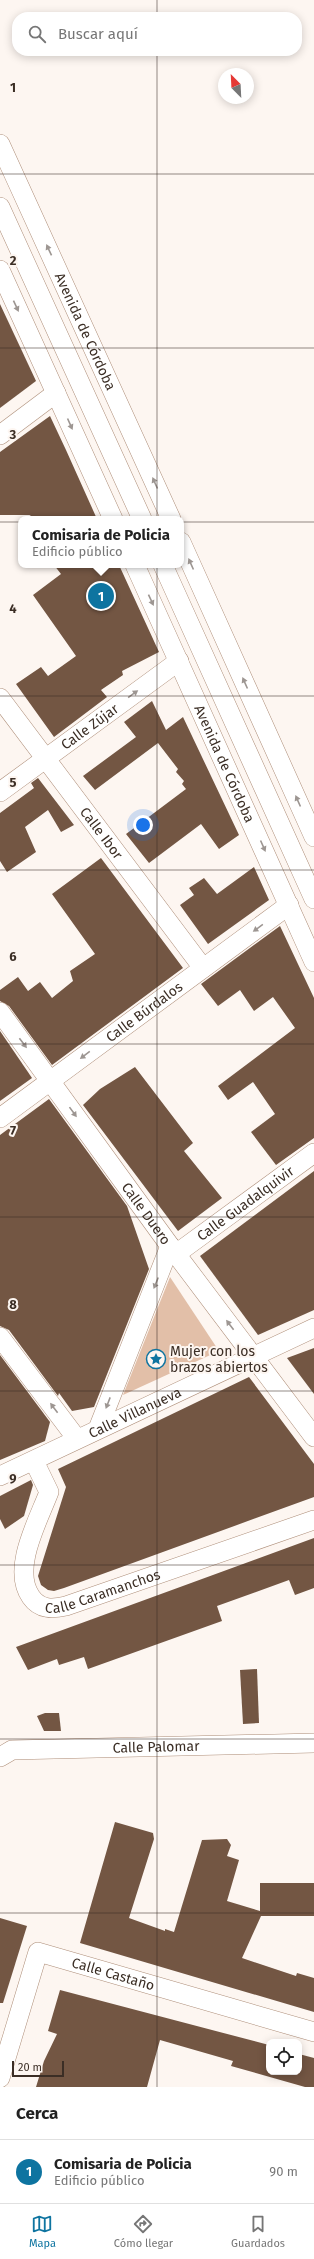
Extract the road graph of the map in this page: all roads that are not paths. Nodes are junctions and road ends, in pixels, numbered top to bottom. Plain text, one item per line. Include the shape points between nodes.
1 (0, 144) edge
2 (0, 207) edge
3 (0, 270) edge
4 (56, 393) junction
5 (0, 435) edge
6 (112, 516) edge
7 (141, 516) edge
8 (170, 516) edge
9 (184, 549) edge
10 (136, 568) edge
11 (164, 568) edge
12 (179, 661) junction
13 (0, 698) edge
14 (46, 758) junction
15 (0, 792) edge
16 (314, 837) edge
17 (314, 899) edge
18 (289, 905) junction
19 (314, 962) edge
20 (203, 968) junction
21 (0, 1012) edge
22 (51, 1080) junction
23 (0, 1118) edge
24 (314, 1153) edge
25 (173, 1250) junction
26 (314, 1328) edge
27 (0, 1337) edge
28 (253, 1356) junction
29 (98, 1429) junction
30 (314, 1437) edge
31 (77, 1439) junction
32 (34, 1460) junction
33 (0, 1476) edge
34 (314, 1520) edge
35 (314, 1743) edge
36 (3, 1748) edge
37 (314, 2032) edge
38 (0, 2078) edge

8 -> 1 street, Avenida de Córdoba
2 - 7 street, Avenida de Córdoba
3 -> 4 street
4 - 5 street
4 -> 6 street
16 -> 9 street
10 -> 12 street, Avenida de Córdoba
11 - 17 street, Avenida de Córdoba
14 -> 12 street, Calle Zújar
12 -> 18 street, Avenida de Córdoba
13 - 14 street, Calle Ibor
14 - 15 street, Calle Zújar
14 - 20 street, Calle Ibor
18 - 19 street, Avenida de Córdoba
18 -> 20 street, Calle Búrdalos
20 -> 22 street, Calle Búrdalos
21 -> 22 street, Calle Duero
22 - 23 street, Calle Búrdalos
22 -> 25 street, Calle Duero
24 - 25 street, Calle Guadalquivir
28 -> 25 street
25 -> 29 street, Calle Duero
26 - 28 street, Calle Villanueva
31 -> 27 street
28 - 29 street, Calle Villanueva
28 - 30 street
29 - 31 street, Calle Villanueva
31 - 32 street, Calle Villanueva
32 - 33 street, Calle Villanueva
32 - 34 street, Calle Caramanchos via 49,1492 26,1555 23,1573 26,1590 34,1603 50,1609 66,1606
35 - 36 street, Calle Palomar
37 - 38 street, Calle Castaño via 38,1952

